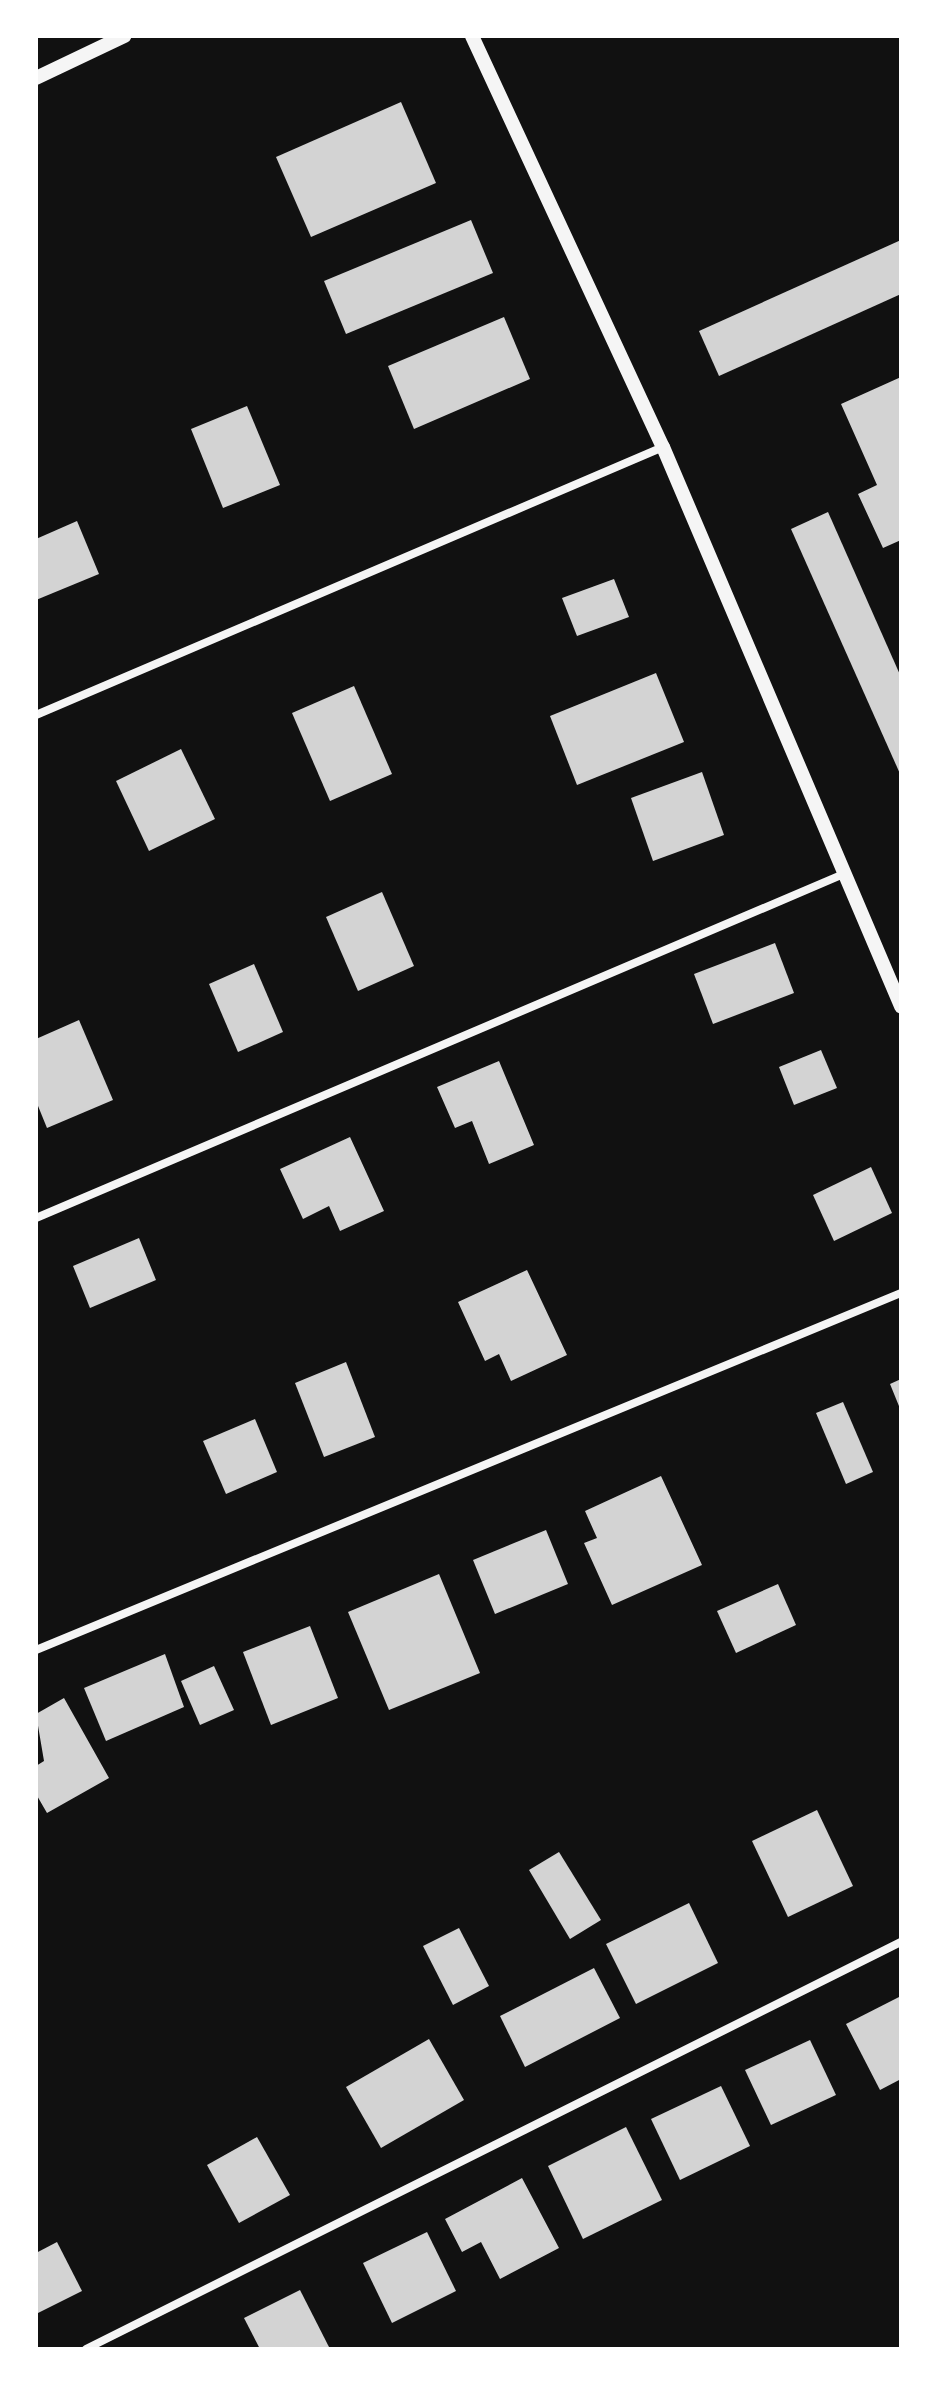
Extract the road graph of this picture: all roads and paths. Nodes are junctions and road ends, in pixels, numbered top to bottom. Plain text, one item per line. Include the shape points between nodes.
1 (124, 36) edge
2 (472, 36) edge
3 (36, 78) edge
4 (663, 447) junction
5 (36, 715) edge
6 (839, 876) junction
7 (901, 1006) edge
8 (36, 1218) edge
9 (901, 1293) edge
10 (36, 1650) edge
11 (901, 1942) edge
12 (86, 2349) edge

1 - 3 street
2 - 4 street
4 - 5 street
4 - 6 street
6 - 7 street
6 - 8 street
9 - 10 street
11 - 12 street

